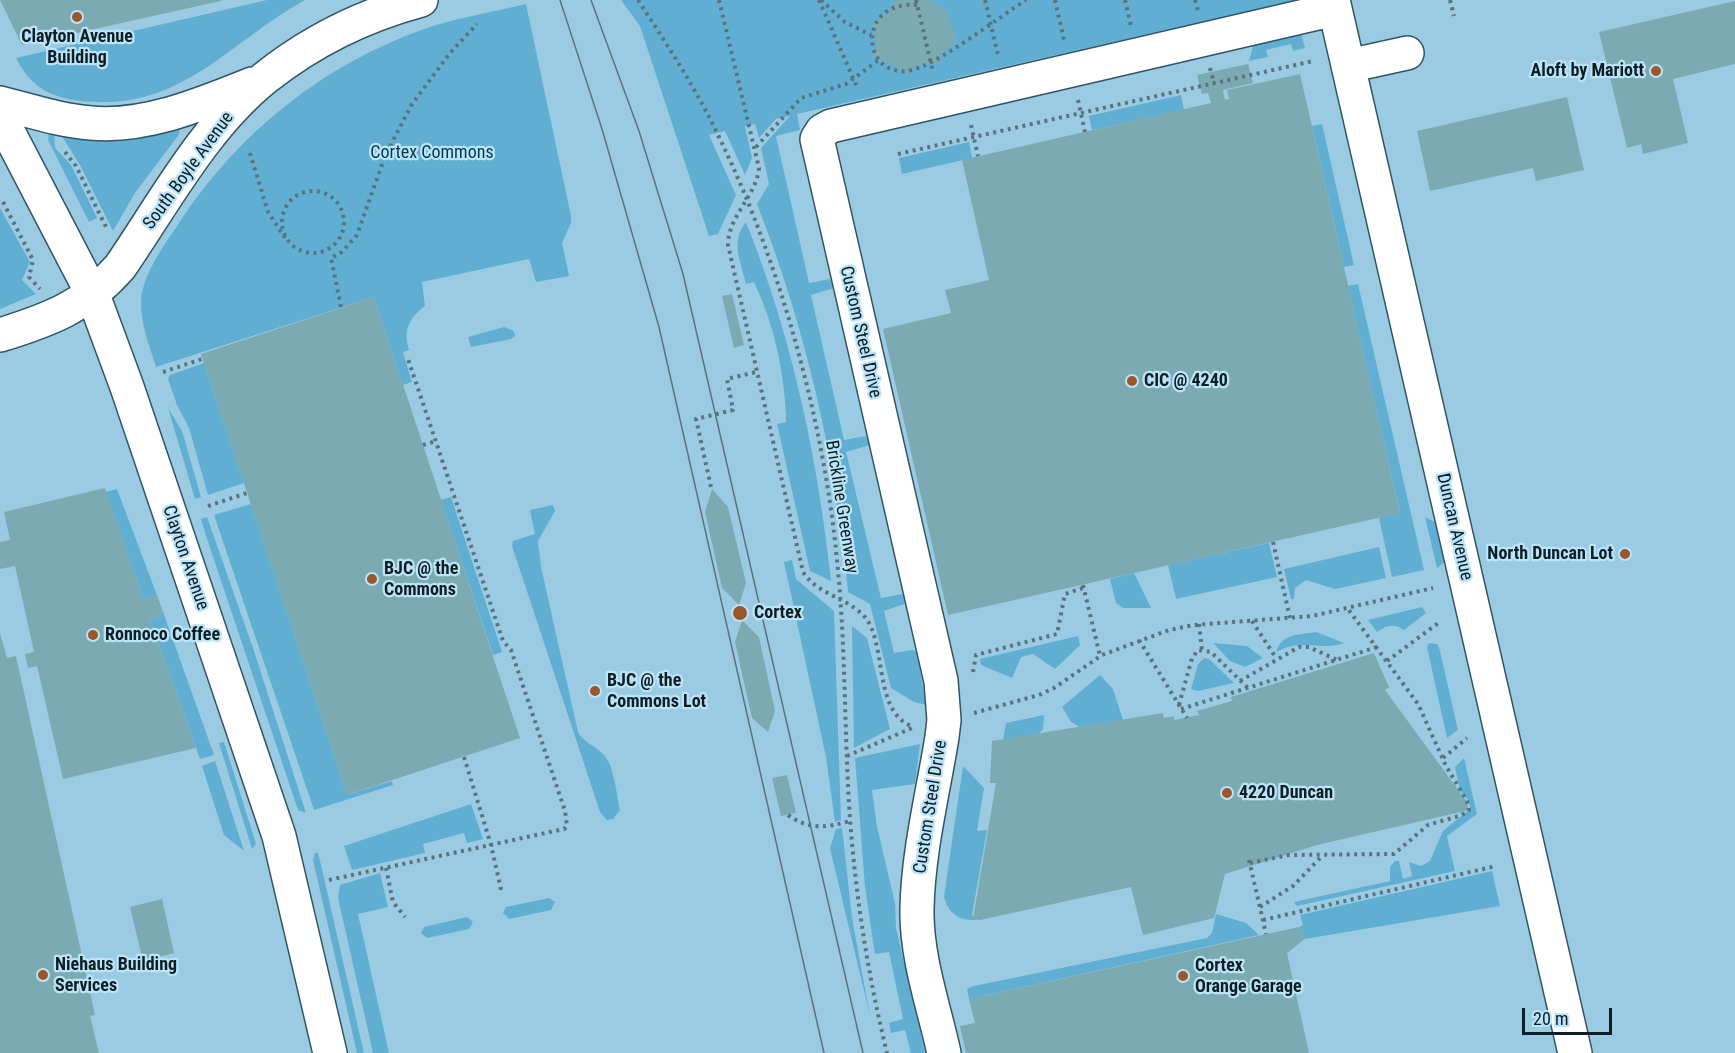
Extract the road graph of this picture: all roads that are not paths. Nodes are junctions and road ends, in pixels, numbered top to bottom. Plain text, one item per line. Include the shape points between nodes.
1 (421, 0) edge
2 (1334, 4) edge
3 (1407, 52) dead end
4 (1348, 66) junction
5 (264, 79) junction
6 (0, 103) edge
7 (0, 116) edge
8 (93, 295) junction
9 (0, 335) edge
10 (330, 1053) edge
11 (944, 1053) edge
12 (1575, 1053) edge

1 - 5 street, South Boyle Avenue via 348,26
2 - 4 street, Duncan Avenue
2 - 11 street, Custom Steel Drive via 831,126 817,138 940,681 942,737 917,911 920,943
3 - 4 street
4 - 12 street, Duncan Avenue
5 - 6 street via 206,103 126,122 91,123
5 - 8 street, South Boyle Avenue via 203,145 120,267
7 - 8 street, Clayton Avenue
8 - 9 street, South Boyle Avenue via 53,317
8 - 10 street, Clayton Avenue via 261,778

